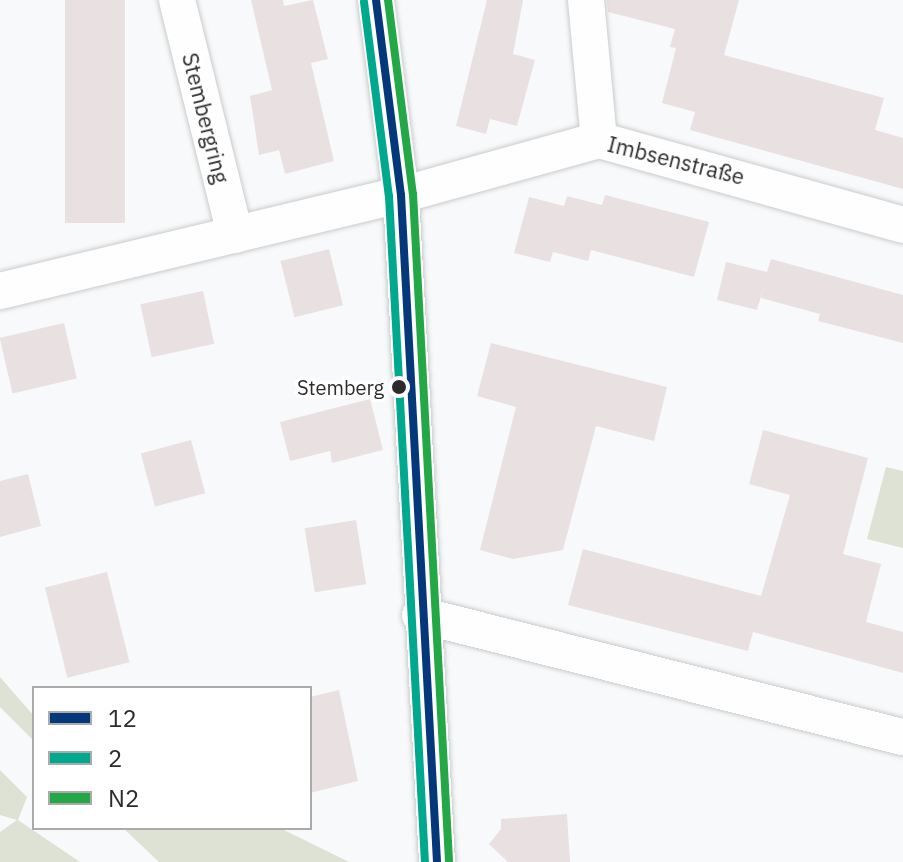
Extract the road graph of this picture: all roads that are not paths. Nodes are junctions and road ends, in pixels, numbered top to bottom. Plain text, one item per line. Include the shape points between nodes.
1 (177, 0) edge
2 (376, 0) edge
3 (586, 0) edge
4 (599, 140) junction
5 (401, 195) junction
6 (903, 225) edge
7 (235, 235) junction
8 (0, 291) edge
9 (420, 615) junction
10 (903, 737) edge
11 (437, 862) edge

1 - 7 street, Stembergring
2 - 5 street
3 - 4 street
4 - 5 street, Imbsenstraße
4 - 6 street, Imbsenstraße via 741,175
5 - 7 street
5 - 9 street via 419,488
7 - 8 street
9 - 10 street
9 - 11 street

